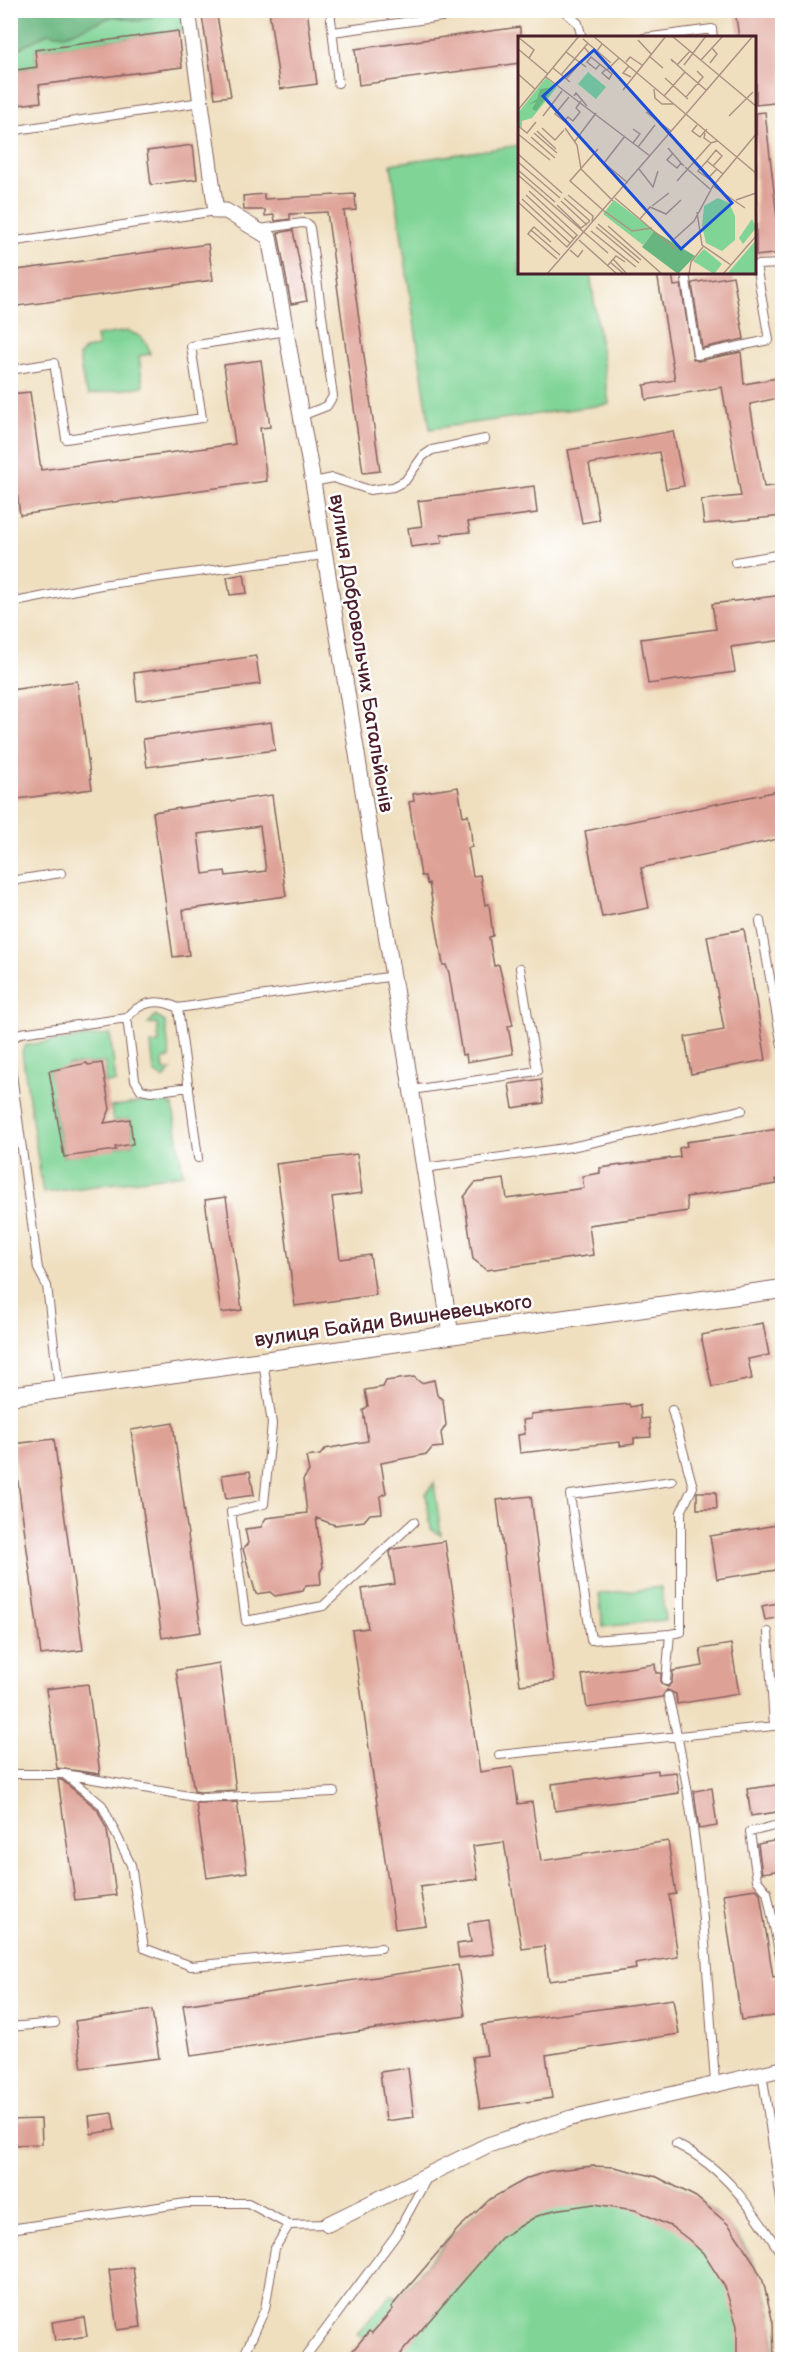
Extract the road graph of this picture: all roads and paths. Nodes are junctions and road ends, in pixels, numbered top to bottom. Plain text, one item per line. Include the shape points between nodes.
1 (188, 10) edge
2 (330, 10) edge
3 (492, 10) edge
4 (563, 10) edge
5 (333, 32) junction
6 (581, 36) edge
7 (659, 36) edge
8 (713, 36) edge
9 (338, 83) dead end
10 (201, 102) junction
11 (10, 131) edge
12 (216, 211) junction
13 (257, 229) junction
14 (10, 242) edge
15 (783, 264) edge
16 (757, 265) edge
17 (757, 271) edge
18 (686, 274) edge
19 (287, 332) junction
20 (10, 370) edge
21 (301, 416) junction
22 (485, 439) dead end
23 (313, 482) junction
24 (783, 554) edge
25 (324, 555) junction
26 (735, 562) dead end
27 (10, 603) edge
28 (61, 873) dead end
29 (10, 880) edge
30 (760, 921) dead end
31 (520, 968) dead end
32 (394, 976) junction
33 (178, 1008) junction
34 (127, 1018) junction
35 (10, 1040) edge
36 (783, 1046) edge
37 (10, 1059) edge
38 (189, 1087) junction
39 (412, 1090) junction
40 (742, 1110) dead end
41 (198, 1158) dead end
42 (425, 1168) junction
43 (783, 1289) edge
44 (451, 1335) junction
45 (263, 1361) junction
46 (60, 1389) junction
47 (10, 1396) edge
48 (672, 1410) dead end
49 (672, 1481) dead end
50 (414, 1522) dead end
51 (768, 1632) dead end
52 (670, 1634) junction
53 (666, 1681) dead end
54 (668, 1696) dead end
55 (778, 1726) edge
56 (679, 1738) junction
57 (499, 1755) dead end
58 (10, 1774) edge
59 (64, 1774) junction
60 (334, 1792) dead end
61 (783, 1824) edge
62 (381, 1947) dead end
63 (783, 1966) edge
64 (55, 2023) dead end
65 (10, 2027) edge
66 (783, 2070) edge
67 (762, 2072) junction
68 (715, 2083) junction
69 (676, 2144) dead end
70 (430, 2174) junction
71 (783, 2207) edge
72 (328, 2224) joint
73 (289, 2225) junction
74 (10, 2229) edge
75 (783, 2255) edge
76 (242, 2360) edge
77 (303, 2360) edge

1 - 10 street
2 - 5 lane
3 - 5 lane
4 - 6 lane via 578,23
5 - 9 lane
7 - 8 lane via 712,29
10 - 11 lane
10 - 12 street
12 - 13 street, вулиця Добровольчих Батальйонів via 226,211
12 - 14 lane
13 - 19 street, вулиця Добровольчих Батальйонів via 269,237
13 - 21 lane via 302,223 310,228 333,396 327,406
15 - 16 lane
17 - 18 lane via 769,340 697,355
19 - 20 lane via 191,346 202,418 66,439 54,363
19 - 21 street, вулиця Добровольчих Батальйонів
21 - 23 street, вулиця Добровольчих Батальйонів
22 - 23 lane via 432,450 405,481 393,488 370,490 333,478
23 - 25 street, вулиця Добровольчих Батальйонів
24 - 26 lane
25 - 27 lane via 102,585
25 - 32 street, вулиця Добровольчих Батальйонів
28 - 29 lane
30 - 36 lane
31 - 39 lane via 537,1071
32 - 33 lane
32 - 39 street, вулиця Добровольчих Батальйонів
33 - 34 lane via 164,1002 143,1004
33 - 38 lane
34 - 35 lane via 21,1033
34 - 38 lane via 137,1086 145,1092
37 - 46 lane via 38,1269 47,1286
38 - 41 lane
39 - 42 street, вулиця Добровольчих Батальйонів
40 - 42 lane via 571,1146
42 - 44 street, вулиця Добровольчих Батальйонів
43 - 44 street, вулиця Байди Вишневецького
44 - 45 street, вулиця Байди Вишневецького
45 - 46 street, вулиця Байди Вишневецького
45 - 50 lane via 272,1424 264,1503 231,1512 246,1621 323,1606
46 - 47 street, вулиця Байди Вишневецького
48 - 52 lane via 693,1487 681,1512 681,1632
49 - 52 lane via 570,1495 591,1640
51 - 55 lane
52 - 53 lane
54 - 56 lane
55 - 56 lane
56 - 57 lane
56 - 68 lane via 705,1926
58 - 59 lane
59 - 60 lane via 200,1797
59 - 62 lane via 102,1805 131,1865 144,1948 191,1966
61 - 63 lane via 750,1832 757,1880 767,1892
64 - 65 lane
66 - 67 street
67 - 68 street
67 - 71 lane
68 - 70 street via 571,2118 488,2145
69 - 75 lane via 700,2156 729,2182
70 - 72 street
70 - 77 lane via 396,2235
72 - 73 lane
73 - 74 lane via 248,2203 186,2204
73 - 76 lane via 275,2248 265,2308

